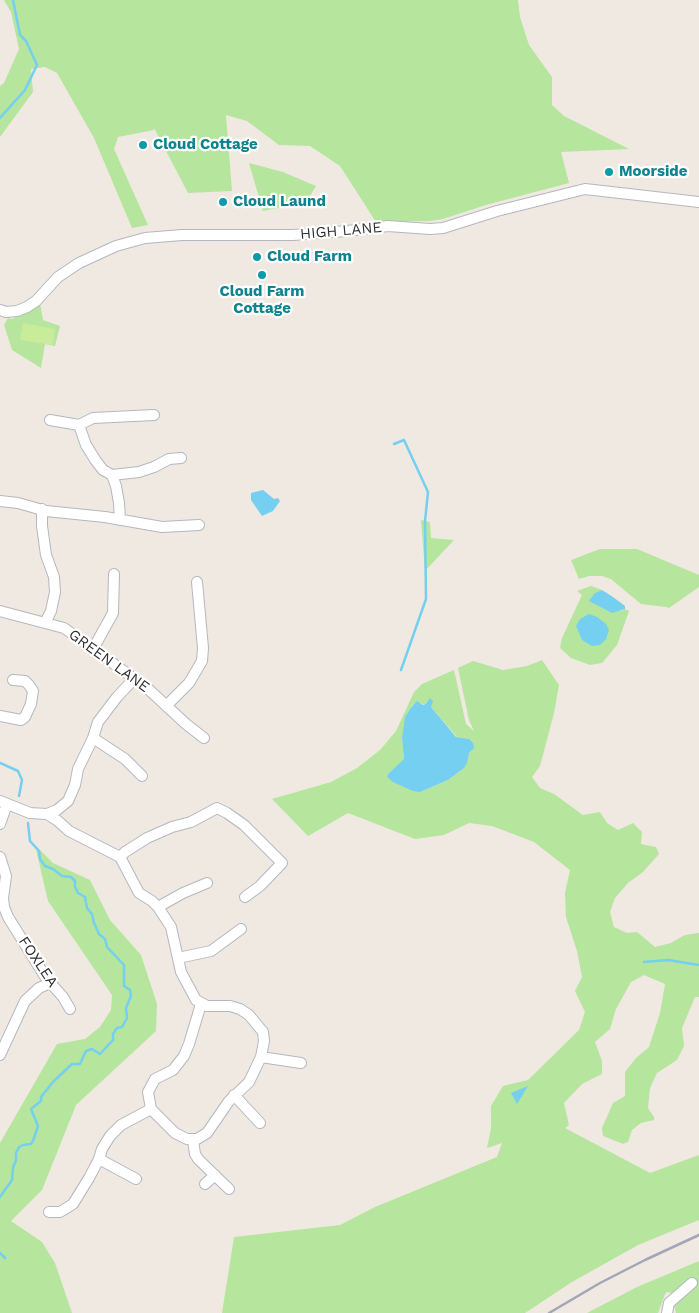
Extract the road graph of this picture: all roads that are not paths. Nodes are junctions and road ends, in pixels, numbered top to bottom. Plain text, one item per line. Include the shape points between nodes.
1 (699, 202) edge
2 (0, 310) edge
3 (154, 415) dead end
4 (50, 420) dead end
5 (79, 425) junction
6 (181, 458) dead end
7 (112, 475) junction
8 (0, 501) edge
9 (42, 509) junction
10 (120, 520) junction
11 (199, 526) dead end
12 (114, 574) dead end
13 (197, 582) dead end
14 (0, 611) edge
15 (45, 623) junction
16 (93, 649) junction
17 (13, 680) dead end
18 (134, 680) junction
19 (166, 706) junction
20 (0, 716) edge
21 (93, 738) junction
22 (204, 738) dead end
23 (142, 776) dead end
24 (4, 803) edge
25 (47, 814) junction
26 (0, 824) edge
27 (0, 857) edge
28 (120, 858) junction
29 (207, 883) dead end
30 (245, 897) dead end
31 (158, 907) junction
32 (240, 935) dead end
33 (178, 958) junction
34 (50, 983) junction
35 (201, 1004) junction
36 (70, 1009) dead end
37 (0, 1055) edge
38 (262, 1057) junction
39 (301, 1063) dead end
40 (234, 1095) junction
41 (151, 1109) junction
42 (260, 1122) dead end
43 (193, 1140) junction
44 (99, 1158) junction
45 (215, 1175) junction
46 (136, 1179) dead end
47 (204, 1184) dead end
48 (229, 1189) dead end
49 (50, 1212) dead end
50 (692, 1283) dead end
51 (667, 1313) edge

1 - 2 street, HIGH LANE via 585,189 443,228 388,226 293,235 145,238 116,246 78,263 27,307 17,311
3 - 5 street via 92,418
4 - 5 street
5 - 7 street via 96,461
6 - 7 street via 169,459 140,472
7 - 10 street via 120,503
8 - 9 street
9 - 10 street
9 - 15 street via 46,555 54,577 55,592
10 - 11 street via 162,527
12 - 16 street via 114,613
13 - 19 street via 202,661 189,683
14 - 15 street, GREEN LANE
15 - 16 street, GREEN LANE via 64,628
16 - 18 street, GREEN LANE
17 - 20 street via 25,681 33,691 31,704 20,725
18 - 19 street, GREEN LANE
18 - 21 street via 98,722
19 - 22 street, GREEN LANE
21 - 23 street via 125,759
21 - 25 street via 78,769 68,802
24 - 25 street via 30,813
24 - 26 street
25 - 28 street via 69,831
27 - 34 street, FOXLEA via 6,876 4,907
28 - 30 street via 147,838 217,808 244,825 282,863
28 - 31 street via 139,893
29 - 31 street
31 - 33 street via 171,927
32 - 33 street via 211,951
33 - 35 street via 187,985
34 - 36 street, FOXLEA
34 - 37 street via 25,1001
35 - 38 street via 240,1008 249,1015 263,1032
35 - 41 street via 184,1056 173,1070 155,1079 151,1085 148,1092
38 - 39 street
38 - 40 street via 249,1082
40 - 42 street
40 - 43 street via 207,1133
41 - 43 street via 174,1133
41 - 44 street via 121,1124 110,1136
43 - 45 street via 198,1159
44 - 46 street
44 - 49 street via 73,1204 60,1212
45 - 47 street
45 - 48 street
50 - 51 street via 669,1303

